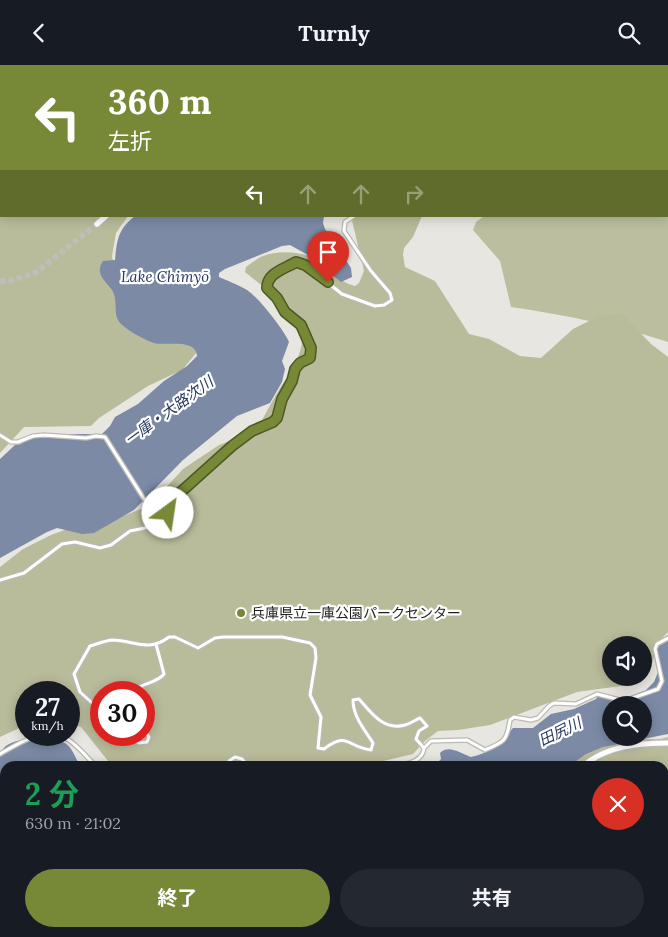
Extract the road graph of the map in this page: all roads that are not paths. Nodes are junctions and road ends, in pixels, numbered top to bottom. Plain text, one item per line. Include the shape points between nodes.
1 (105, 217) edge
2 (352, 217) edge
3 (97, 225) tunnel mouth
4 (0, 435) edge
5 (154, 518) junction
6 (0, 580) edge
7 (668, 638) edge
8 (156, 644) junction
9 (151, 681) edge
10 (90, 701) edge
11 (668, 743) edge
12 (424, 748) junction
13 (0, 754) edge
14 (91, 761) edge
15 (229, 761) edge
16 (244, 761) edge
17 (411, 761) edge
18 (589, 761) edge

1 - 3 highway
2 - 5 street via 345,222 344,231 392,300 375,306 342,294 305,265 296,262 269,277 267,288 285,312 301,325 311,348 310,358 295,369 277,418 232,446 173,499 168,513
4 - 5 street via 11,443 44,435 86,439 105,437
5 - 6 street via 145,528 130,531 111,545 100,548 75,542 62,544 24,573
7 - 12 street via 657,644 655,649 662,681 658,689 624,701 597,694 576,704 554,703 538,718 531,720 514,717 510,720 508,736 502,743 485,750 467,740 431,741
8 - 9 street via 164,673
8 - 10 street via 113,640 90,646 74,674 80,692
8 - 12 street via 168,637 198,648 223,637 282,637 310,643 315,648 316,658 310,695 321,717 318,748 324,749 341,740 371,750 373,743 353,707 353,700 359,699 378,720 388,725 405,725 420,718 427,726 419,731 416,739
11 - 18 main road via 627,746
12 - 17 street via 420,758
13 - 14 street via 35,736 58,736 68,739
15 - 16 street via 234,757

